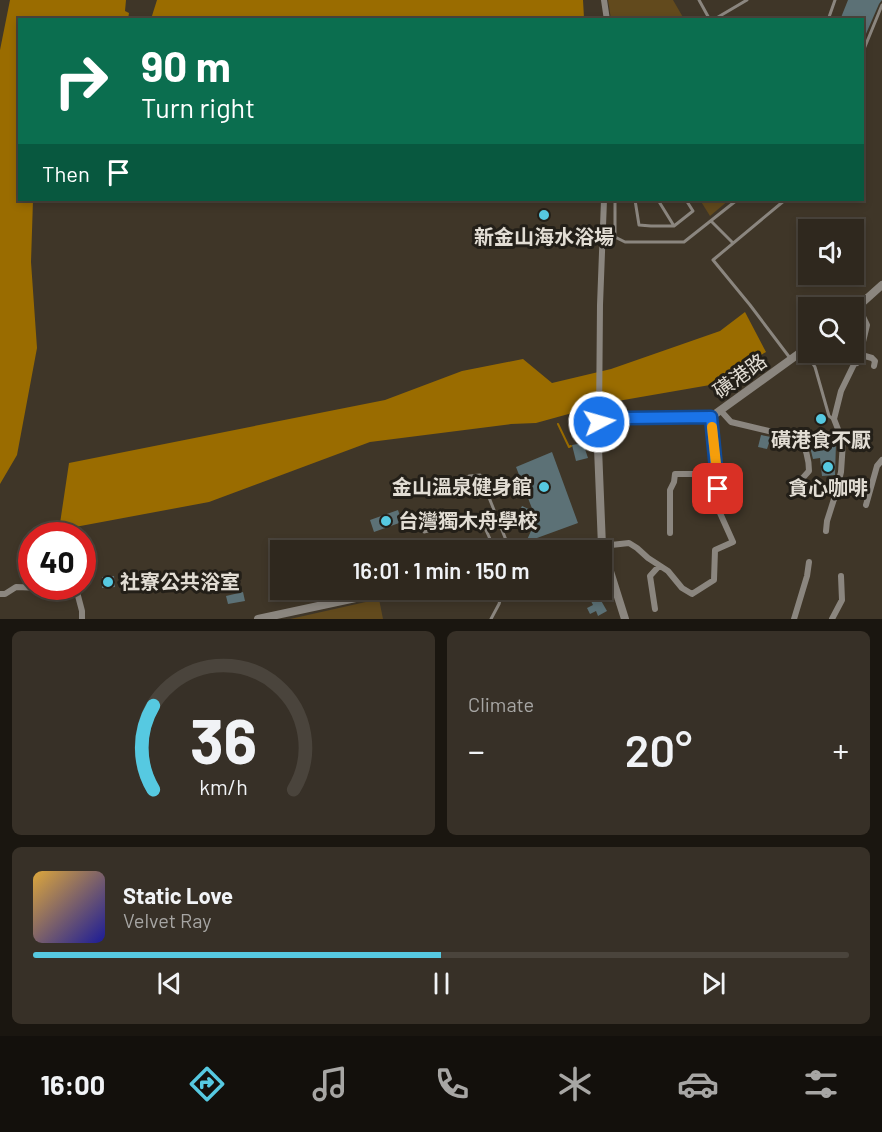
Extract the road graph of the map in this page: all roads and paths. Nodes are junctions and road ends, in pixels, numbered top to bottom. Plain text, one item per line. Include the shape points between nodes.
1 (604, 0) edge
2 (699, 0) edge
3 (747, 0) edge
4 (835, 0) edge
5 (882, 5) edge
6 (607, 18) edge
7 (711, 18) edge
8 (716, 18) edge
9 (829, 18) edge
10 (864, 49) edge
11 (604, 201) edge
12 (615, 201) edge
13 (635, 201) edge
14 (659, 201) edge
15 (687, 201) edge
16 (736, 201) edge
17 (784, 201) edge
18 (711, 221) junction
19 (674, 226) junction
20 (733, 243) junction
21 (882, 285) edge
22 (864, 301) edge
23 (864, 320) edge
24 (864, 338) edge
25 (798, 354) edge
26 (791, 360) junction
27 (814, 363) edge
28 (855, 363) edge
29 (854, 366) junction
30 (874, 366) dead end
31 (721, 411) junction
32 (711, 417) junction
33 (834, 419) junction
34 (599, 422) junction
35 (882, 459) edge
36 (469, 476) dead end
37 (792, 490) dead end
38 (866, 505) dead end
39 (720, 513) junction
40 (407, 528) dead end
41 (826, 531) dead end
42 (670, 533) dead end
43 (490, 540) edge
44 (506, 540) edge
45 (602, 540) edge
46 (612, 545) edge
47 (809, 562) dead end
48 (659, 566) junction
49 (841, 576) dead end
50 (612, 580) edge
51 (0, 594) edge
52 (346, 600) edge
53 (500, 600) edge
54 (655, 609) dead end
55 (82, 619) edge
56 (258, 619) edge
57 (491, 619) edge
58 (625, 619) edge
59 (794, 619) edge
60 (832, 619) edge

1 - 6 street
2 - 7 lane
3 - 8 lane
4 - 9 lane
5 - 10 lane
11 - 34 street
12 - 18 lane via 615,237 625,242 684,242
13 - 19 lane via 639,225
14 - 19 lane
15 - 19 lane via 693,211
16 - 18 lane
17 - 20 lane
18 - 20 lane
20 - 26 lane via 713,260
21 - 22 street
23 - 24 street
25 - 26 street, 磺港路
26 - 31 street, 磺港路
27 - 33 lane via 828,416
28 - 29 street
29 - 30 street via 866,356 872,358
29 - 33 street
31 - 32 street, 磺港路
31 - 37 street via 731,422 802,441 809,471
32 - 34 street, 磺港路
32 - 39 street
33 - 41 street via 843,442 839,483
34 - 45 street
35 - 38 street
36 - 44 lane via 480,475
39 - 42 street via 695,474 675,474 670,490
39 - 48 street via 733,542 715,550 714,580 692,594
40 - 43 lane via 415,524 424,532 481,519
46 - 48 street via 629,543
47 - 59 street
48 - 54 street via 650,576
49 - 60 street via 842,600
50 - 58 street
51 - 55 street via 16,586 77,592
52 - 56 street
53 - 57 lane

